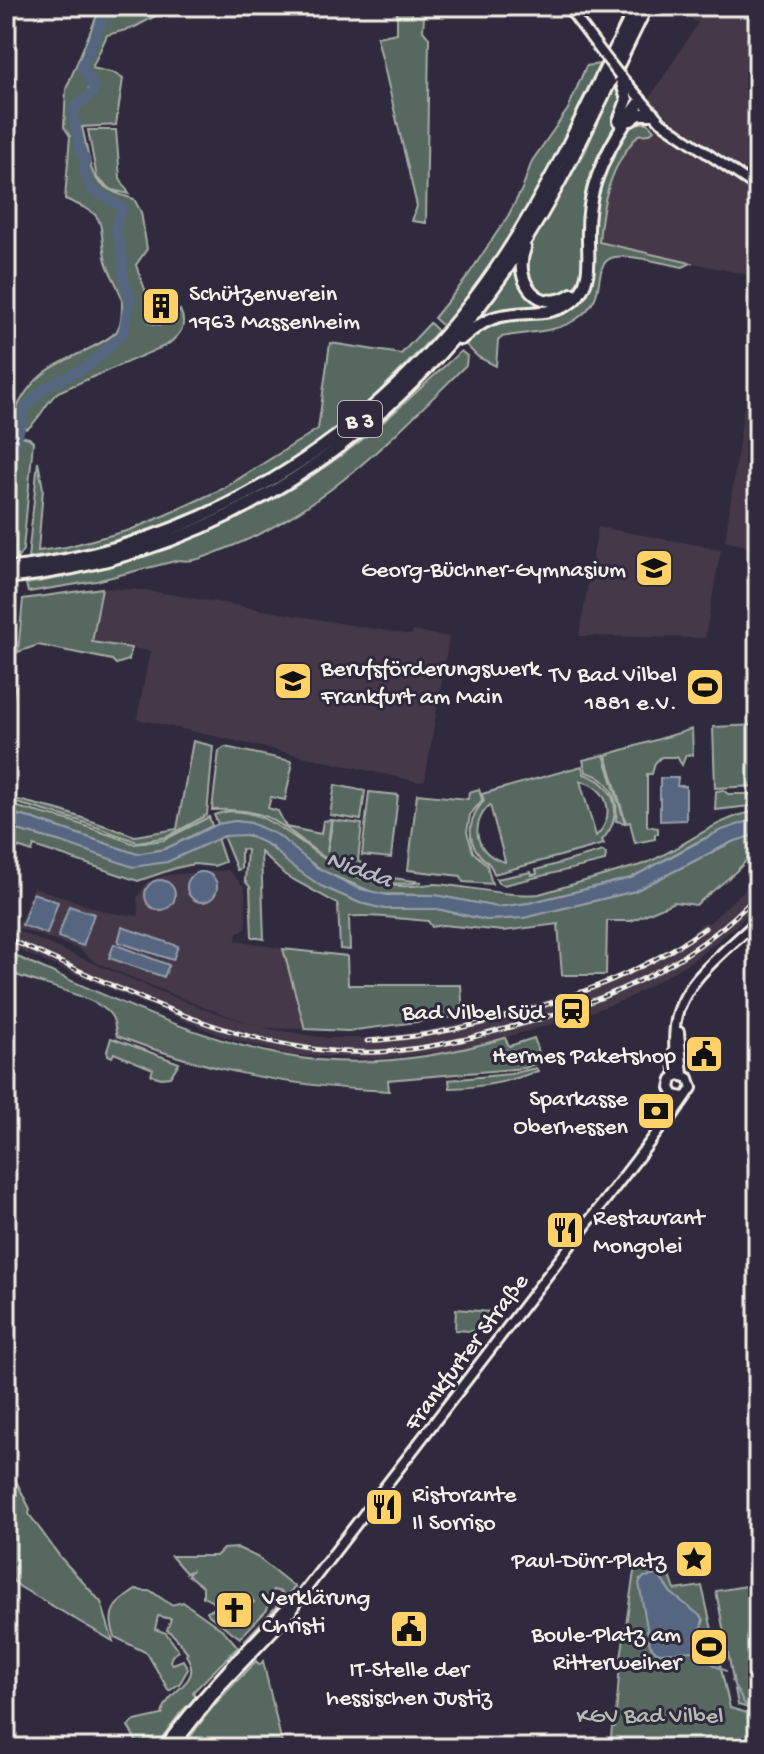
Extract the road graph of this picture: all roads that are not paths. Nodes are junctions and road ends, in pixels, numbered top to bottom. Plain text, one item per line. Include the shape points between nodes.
1 (567, 6) edge
2 (636, 6) edge
3 (647, 6) edge
4 (620, 76) junction
5 (641, 101) junction
6 (625, 111) junction
7 (653, 114) junction
8 (617, 136) junction
9 (758, 188) edge
10 (531, 231) junction
11 (441, 356) junction
12 (6, 569) edge
13 (6, 578) edge
14 (758, 920) edge
15 (679, 1076) junction
16 (679, 1096) junction
17 (297, 1601) junction
18 (163, 1748) edge
19 (172, 1748) edge

1 - 4 main road, bridge
2 - 12 highway, B 3 via 508,251 453,327 384,398 282,475 205,515 104,550
3 - 10 highway, B 3
4 - 5 main road
4 - 6 highway via 627,96
5 - 6 highway, B 3
5 - 7 main road
5 - 8 highway
6 - 10 highway, B 3 via 590,185 584,273 577,289 565,298 546,299 525,284 521,261
7 - 8 highway via 635,116
7 - 9 main road
8 - 11 highway via 594,187 588,270 579,294 558,309 486,322
10 - 11 highway, B 3
11 - 13 highway, B 3 via 343,445 236,511 119,556
14 - 15 main road via 685,996 679,1013
15 - 16 main road, Frankfurter Straße via 670,1086
15 - 16 main road, Frankfurter Straße via 689,1078 692,1085 690,1093
16 - 17 main road, Frankfurter Straße via 663,1125
17 - 18 main road, Frankfurter Straße via 214,1684
17 - 19 main road, Frankfurter Straße

